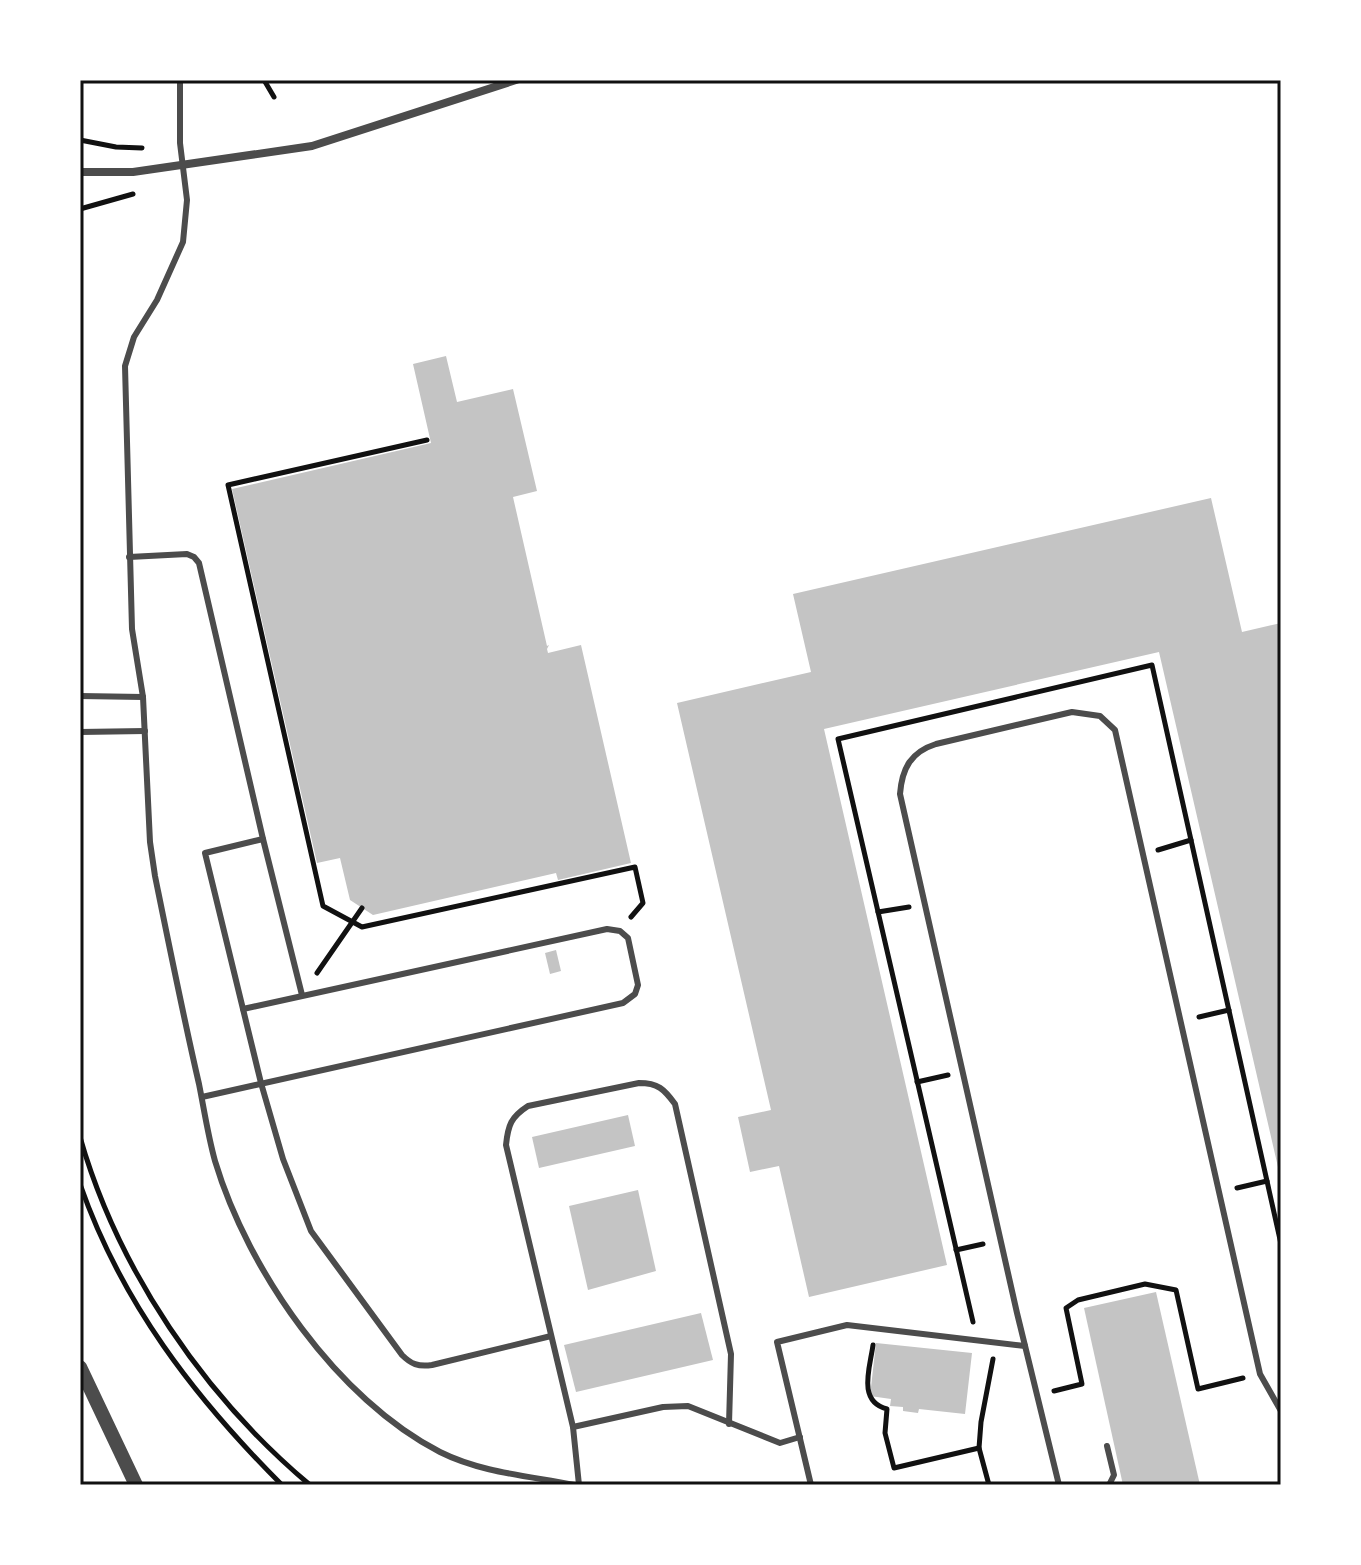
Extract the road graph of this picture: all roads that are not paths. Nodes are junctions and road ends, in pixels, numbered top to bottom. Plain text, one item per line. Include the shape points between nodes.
1 (180, 80) edge
2 (516, 80) edge
3 (183, 166) junction
4 (80, 172) edge
5 (129, 557) junction
6 (80, 696) edge
7 (143, 697) junction
8 (145, 731) junction
9 (80, 732) edge
10 (263, 839) junction
11 (302, 995) junction
12 (243, 1009) junction
13 (261, 1083) junction
14 (202, 1097) junction
15 (551, 1336) junction
16 (1025, 1346) junction
17 (80, 1367) edge
18 (1281, 1411) edge
19 (729, 1424) junction
20 (573, 1427) junction
21 (800, 1437) junction
22 (1107, 1446) dead end
23 (136, 1485) edge
24 (577, 1485) edge
25 (811, 1485) edge
26 (1059, 1485) edge
27 (1109, 1485) edge

1 - 3 lane
2 - 3 street via 312,146
3 - 4 street
3 - 5 lane via 183,242 134,337 125,366
5 - 7 lane via 132,629
5 - 10 lane via 187,554 199,563
6 - 7 lane
7 - 8 lane
8 - 9 lane
8 - 14 lane via 155,876
10 - 11 lane
10 - 12 lane via 205,853
11 - 12 lane
11 - 13 lane via 607,929 628,938 638,985 623,1003
12 - 13 lane
13 - 14 lane
13 - 15 lane via 311,1231 410,1363 432,1365
14 - 24 lane via 215,1161 236,1215 265,1272 333,1369 398,1427 441,1453 483,1469
15 - 19 lane via 506,1145 508,1126 513,1115 528,1106 654,1083 675,1104 731,1354
15 - 20 lane
16 - 18 lane via 900,794 901,779 920,749 1065,714 1092,713 1115,730 1260,1374
16 - 21 lane via 847,1325 777,1342
16 - 26 lane
17 - 23 street
19 - 20 lane via 688,1406
19 - 21 lane via 780,1443
20 - 24 lane
21 - 25 lane
22 - 27 lane via 1114,1475

